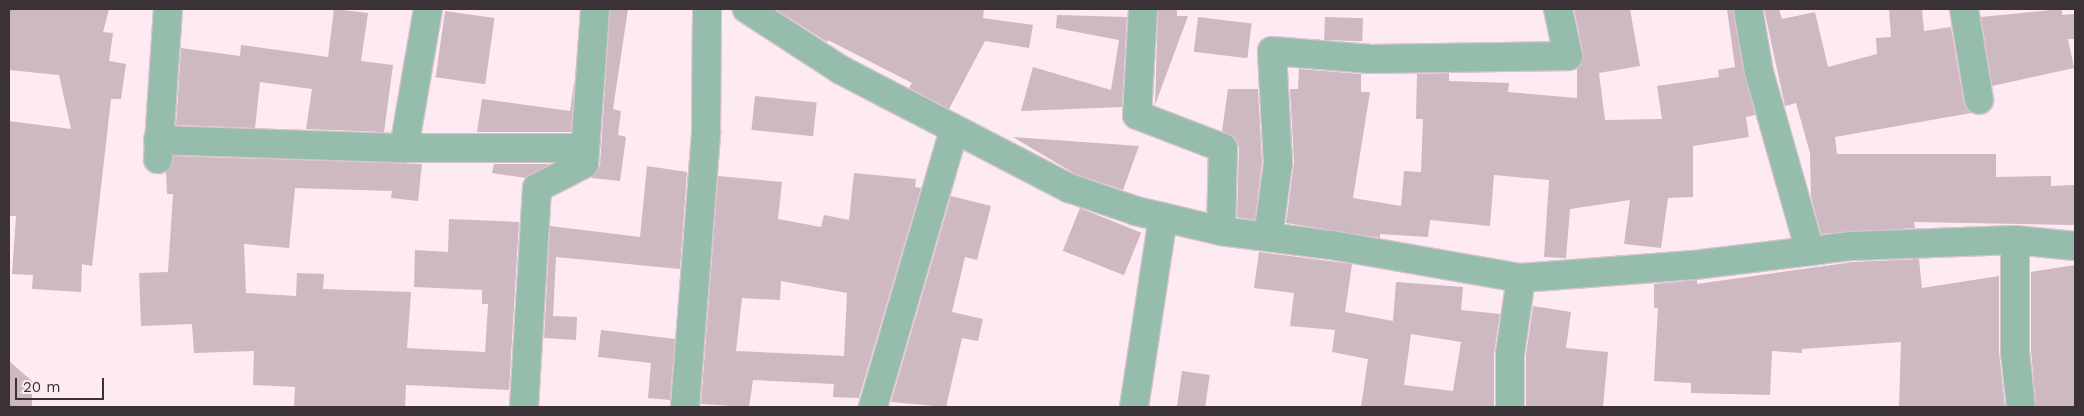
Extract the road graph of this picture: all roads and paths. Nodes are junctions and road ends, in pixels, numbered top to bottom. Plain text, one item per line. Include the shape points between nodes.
1 (168, 9) edge
2 (428, 9) edge
3 (595, 9) edge
4 (707, 9) edge
5 (747, 9) edge
6 (1143, 9) edge
7 (1558, 9) edge
8 (1748, 9) edge
9 (1964, 9) edge
10 (1979, 100) dead end
11 (954, 130) junction
12 (404, 148) junction
13 (585, 148) junction
14 (1163, 218) junction
15 (1221, 231) junction
16 (1268, 237) junction
17 (2015, 240) junction
18 (2075, 246) edge
19 (1810, 251) junction
20 (1521, 278) junction
21 (524, 407) edge
22 (685, 407) edge
23 (873, 407) edge
24 (1134, 407) edge
25 (1510, 407) edge
26 (2021, 407) edge

1 - 12 street via 158,149
2 - 12 street
3 - 13 street
4 - 22 street via 706,131
5 - 11 street via 841,70
6 - 15 street via 1137,115 1223,148
7 - 16 street via 1568,56 1372,59 1272,51 1278,162
8 - 19 street via 1759,72
9 - 10 street
11 - 14 street via 1069,188
11 - 23 street
12 - 13 street
13 - 21 street via 584,164 537,188
14 - 15 street
14 - 24 street
15 - 16 street
16 - 20 street
17 - 18 street
17 - 19 street
17 - 26 street via 2015,352
19 - 20 street
20 - 25 street via 1510,354

